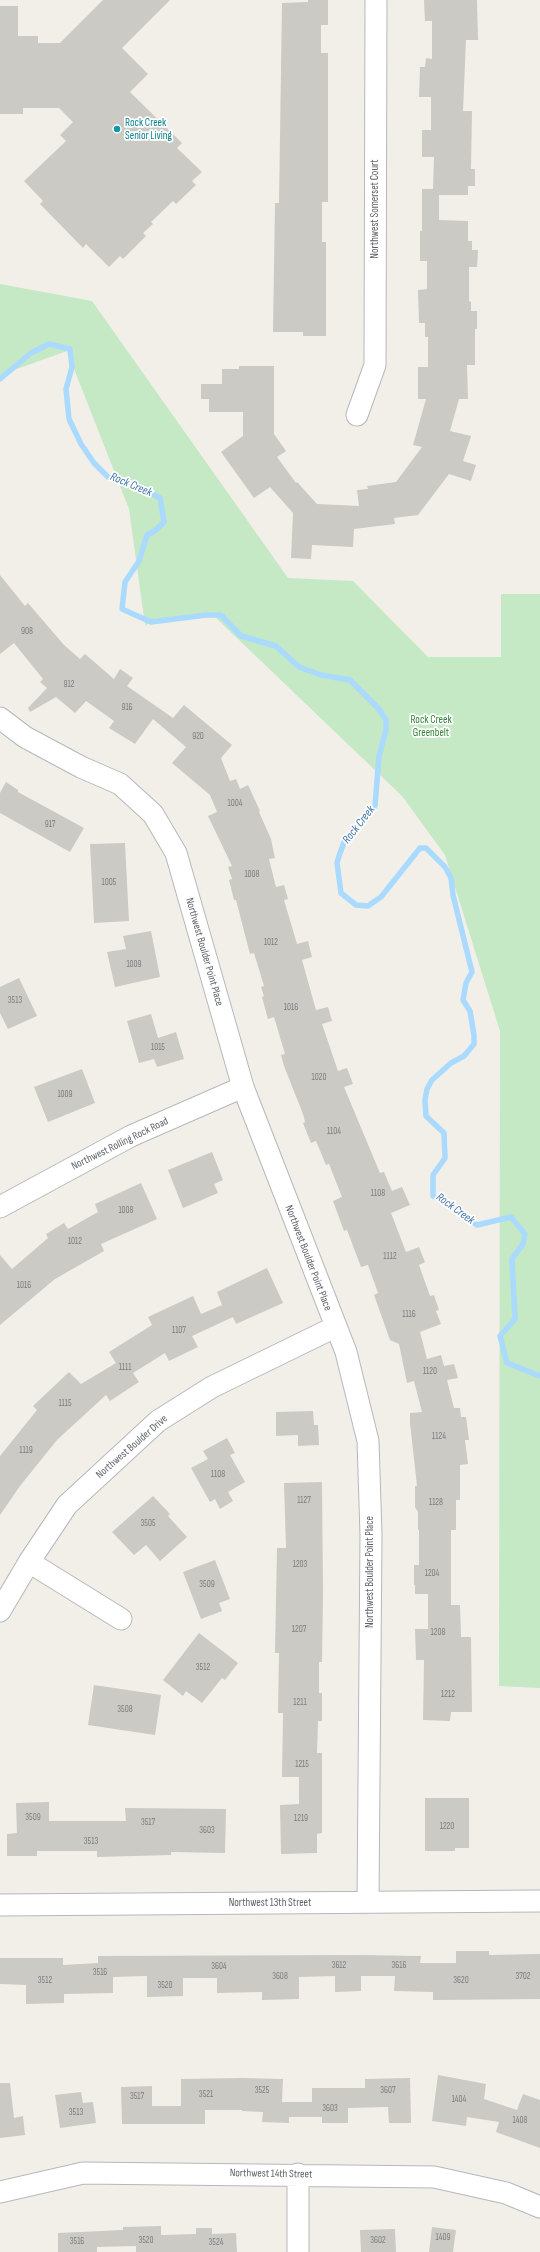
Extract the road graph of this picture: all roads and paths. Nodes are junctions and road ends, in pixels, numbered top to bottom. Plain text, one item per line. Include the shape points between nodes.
1 (376, 0) edge
2 (357, 415) dead end
3 (0, 718) edge
4 (243, 1087) junction
5 (2, 1198) edge
6 (335, 1327) junction
7 (29, 1562) junction
8 (0, 1612) edge
9 (121, 1619) dead end
10 (540, 1901) edge
11 (368, 1902) junction
12 (0, 1905) edge
13 (298, 2174) junction
14 (0, 2192) edge
15 (540, 2207) edge
16 (298, 2252) edge

1 - 2 street, Northwest Somerset Court via 375,365
3 - 4 street, Northwest Boulder Point Place via 25,737 120,784 153,814 176,853
4 - 5 street, Northwest Rolling Rock Road via 131,1136
4 - 6 street, Northwest Boulder Point Place
6 - 7 street, Northwest Boulder Drive via 212,1387 158,1421 67,1505
6 - 11 street, Northwest Boulder Point Place via 346,1352 368,1441 371,1543
7 - 8 street, Northwest Boulder Drive
7 - 9 street
10 - 11 street, Northwest 13th Street
11 - 12 street, Northwest 13th Street
13 - 14 street, Northwest 14th Street via 84,2173
13 - 15 street, Northwest 14th Street via 434,2177 506,2194
13 - 16 street

